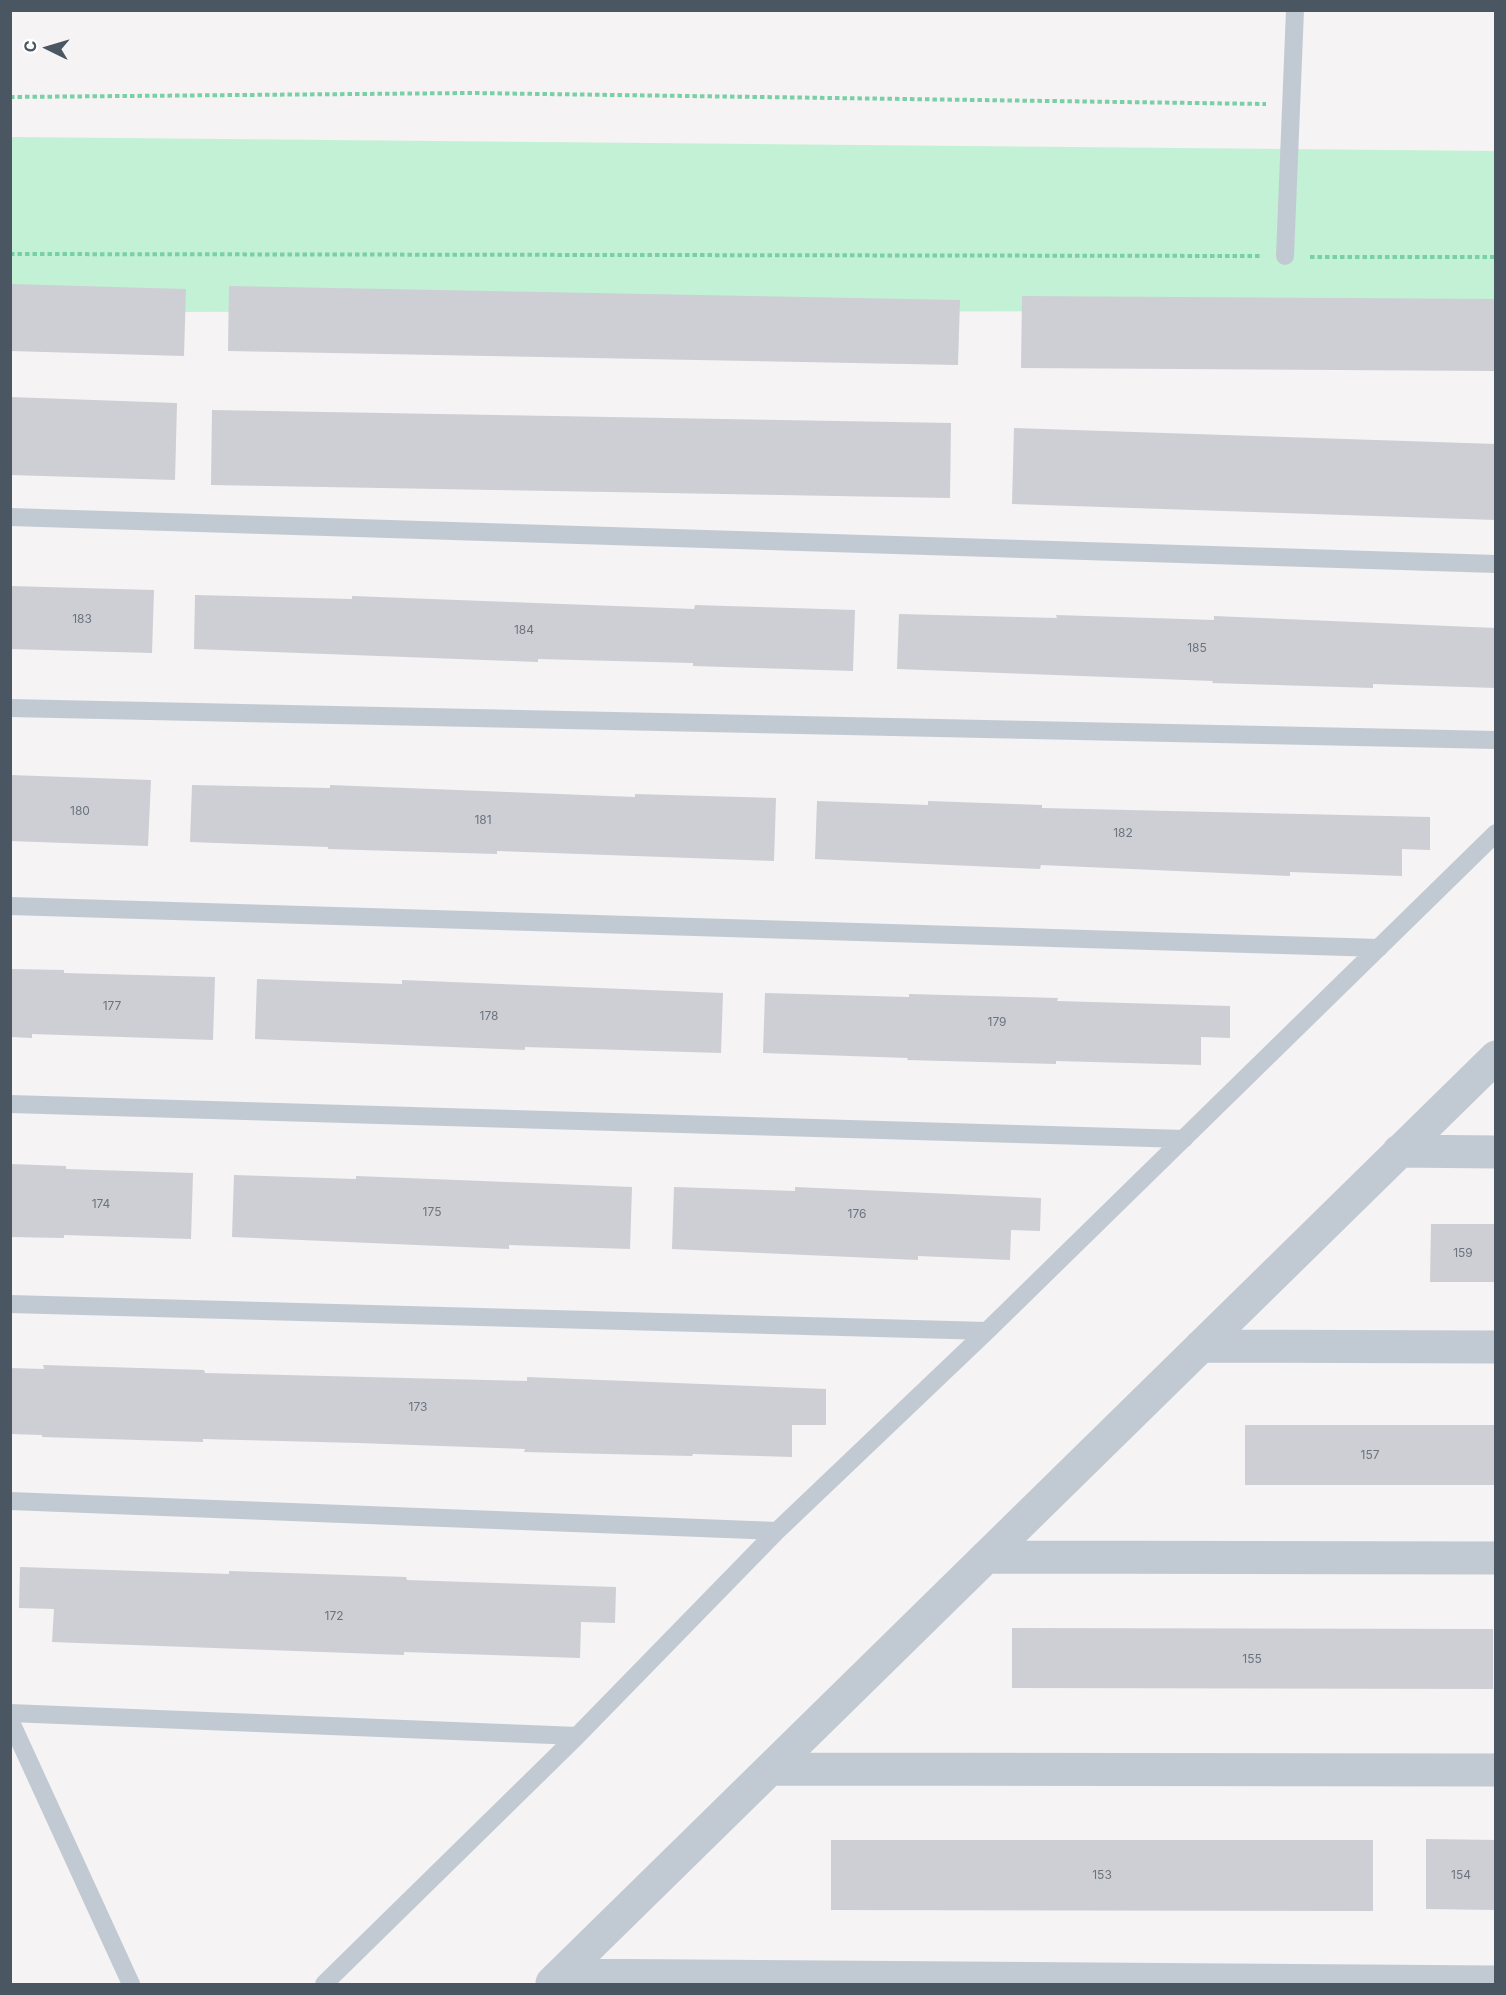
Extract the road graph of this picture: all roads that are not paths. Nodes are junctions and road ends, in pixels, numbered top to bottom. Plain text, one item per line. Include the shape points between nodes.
1 (1295, 10) edge
2 (1285, 256) road end
3 (10, 517) edge
4 (1496, 564) edge
5 (10, 708) edge
6 (1496, 740) edge
7 (1496, 833) edge
8 (10, 906) edge
9 (1379, 948) junction
10 (1496, 1057) edge
11 (10, 1104) edge
12 (1184, 1139) junction
13 (1399, 1151) junction
14 (1496, 1152) edge
15 (10, 1304) edge
16 (987, 1331) junction
17 (1201, 1347) junction
18 (1496, 1347) edge
19 (10, 1501) edge
20 (777, 1531) junction
21 (987, 1557) junction
22 (1496, 1558) edge
23 (10, 1713) edge
24 (10, 1720) edge
25 (577, 1736) junction
26 (770, 1769) junction
27 (1496, 1770) edge
28 (555, 1980) edge
29 (1496, 1982) edge
30 (131, 1984) edge
31 (324, 1984) edge

1 - 2 lane
3 - 4 lane
5 - 6 lane
7 - 9 lane
8 - 9 lane
9 - 12 lane
10 - 13 street
11 - 12 lane
12 - 16 lane
13 - 14 street
13 - 17 street
15 - 16 lane
16 - 20 lane
17 - 18 street
17 - 21 street
19 - 20 lane
20 - 25 lane
21 - 22 street
21 - 26 street
23 - 25 lane
24 - 30 lane
25 - 31 lane
26 - 27 street
26 - 28 street
28 - 29 street

